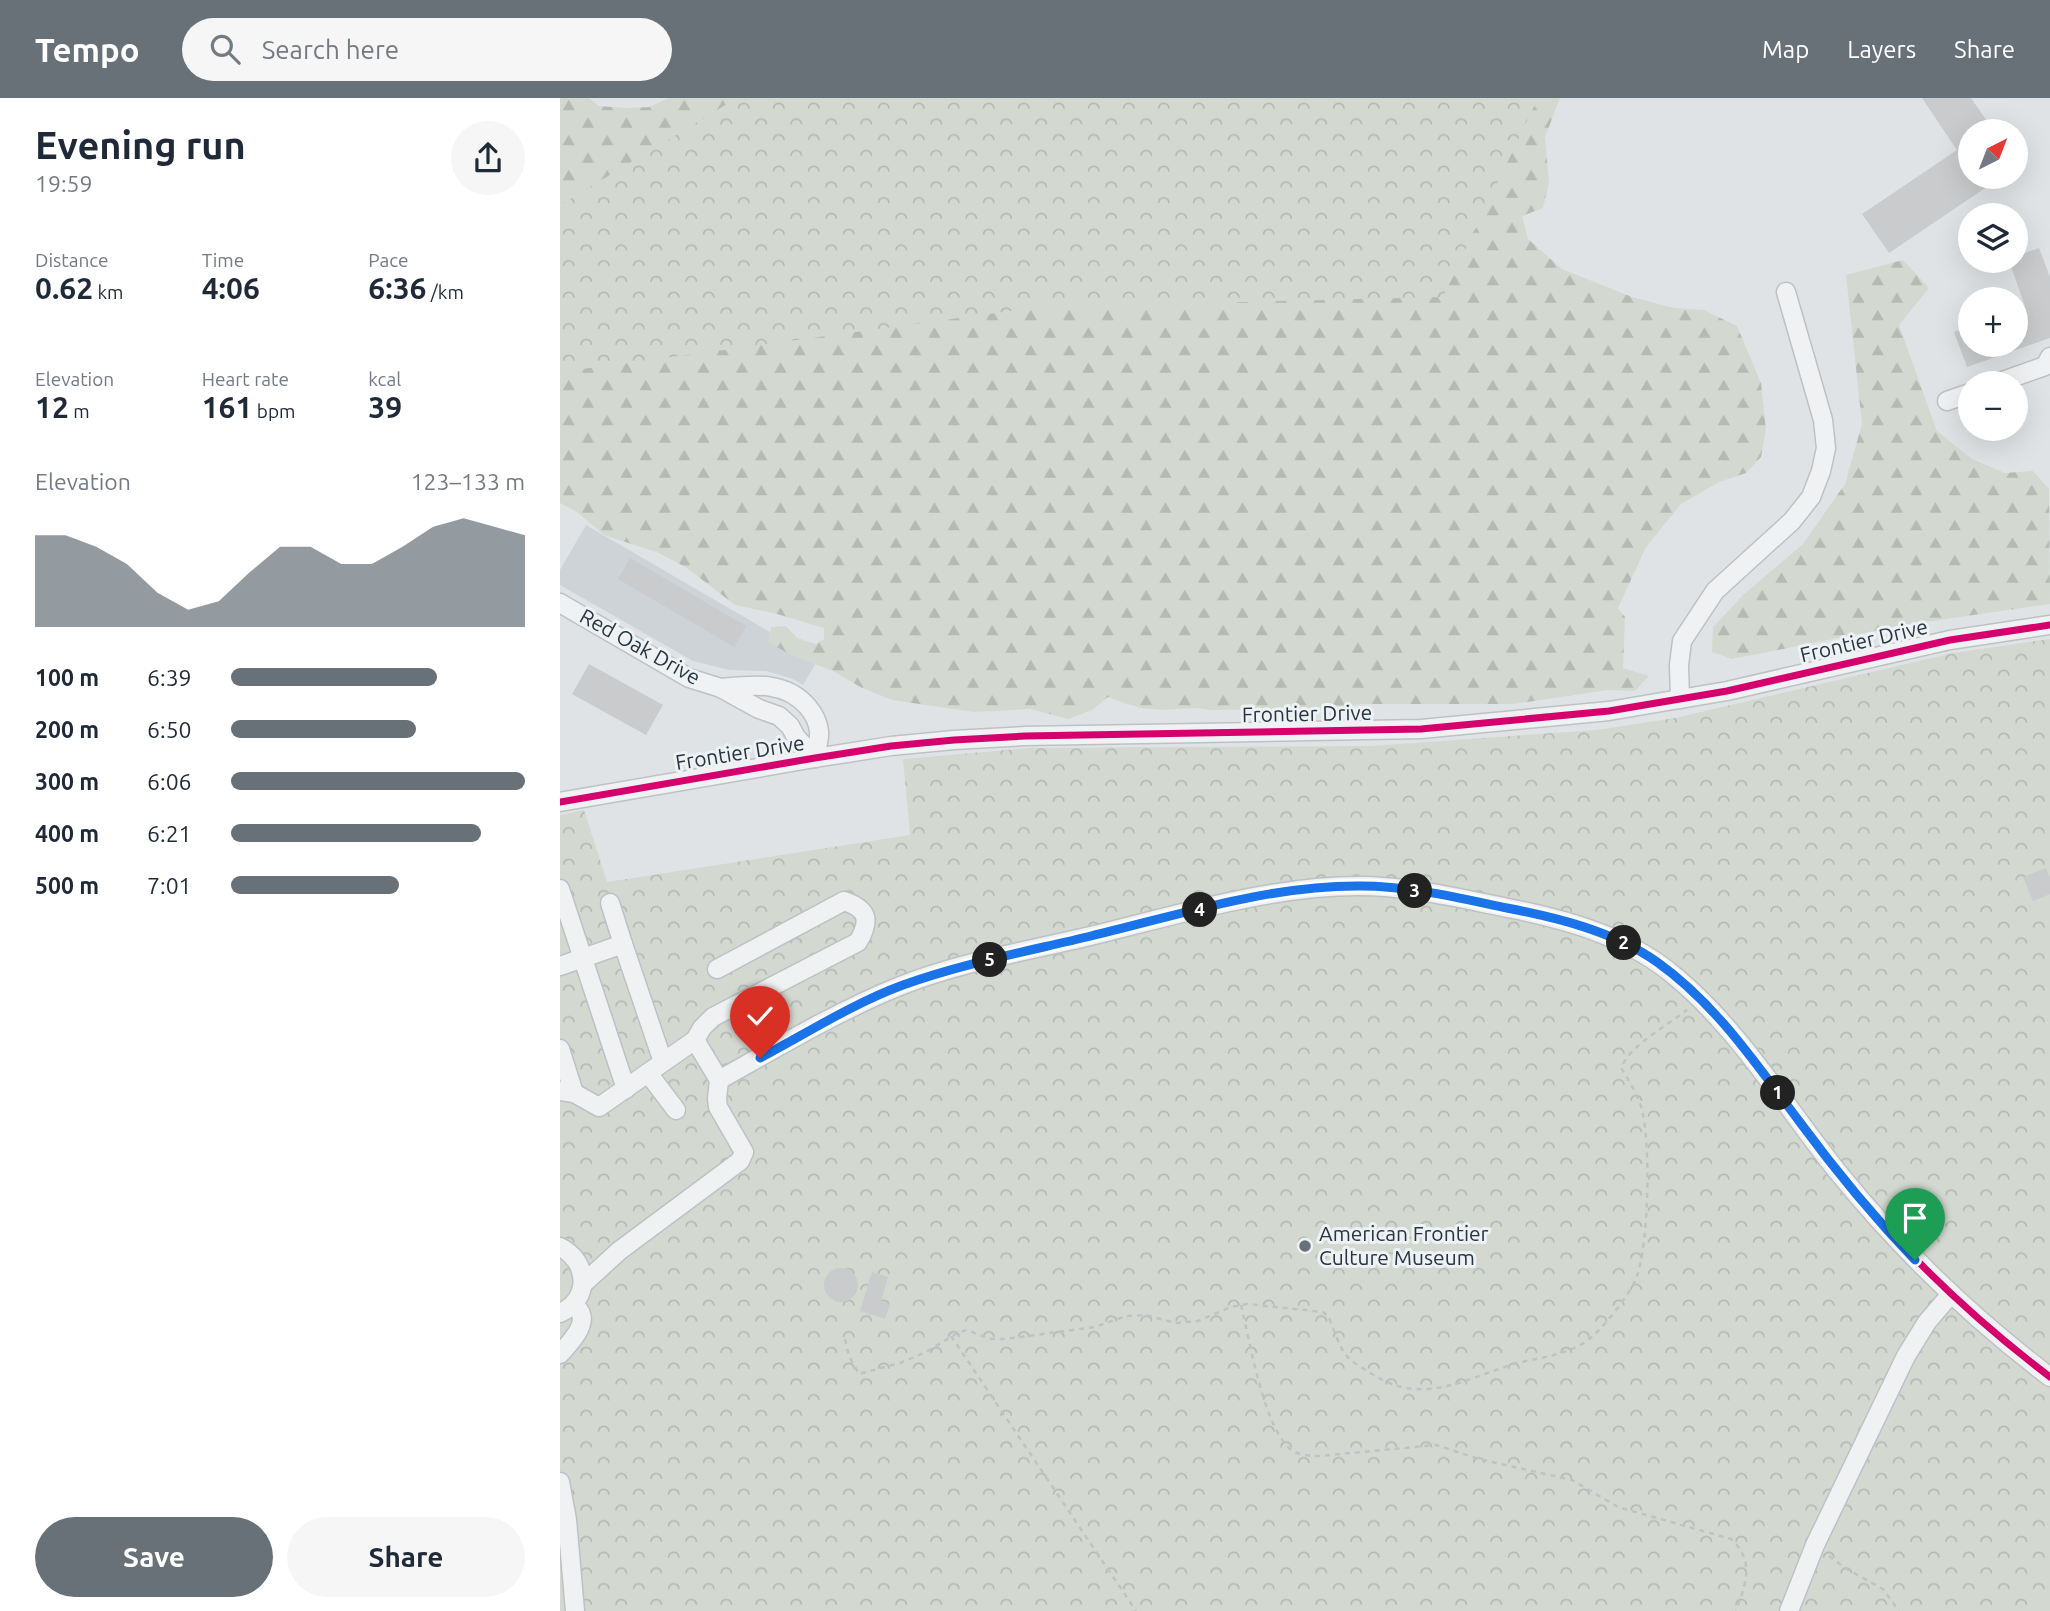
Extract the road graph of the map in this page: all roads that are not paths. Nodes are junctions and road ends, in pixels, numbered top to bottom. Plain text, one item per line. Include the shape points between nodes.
1 (1786, 292) dead end
2 (2048, 364) edge
3 (2028, 371) edge
4 (1958, 397) edge
5 (1947, 401) dead end
6 (560, 603) edge
7 (2050, 625) edge
8 (721, 688) junction
9 (1680, 699) junction
10 (815, 758) junction
11 (560, 802) edge
12 (560, 889) edge
13 (610, 904) dead end
14 (623, 944) junction
15 (583, 959) junction
16 (560, 966) edge
17 (717, 969) dead end
18 (695, 1040) junction
19 (560, 1049) edge
20 (663, 1062) junction
21 (648, 1073) junction
22 (719, 1080) junction
23 (626, 1088) junction
24 (567, 1092) edge
25 (676, 1110) dead end
26 (560, 1247) edge
27 (583, 1283) junction
28 (1951, 1294) junction
29 (567, 1309) edge
30 (560, 1354) edge
31 (2050, 1377) edge
32 (560, 1482) edge
33 (575, 1611) edge
34 (1789, 1611) edge

1 - 9 street via 1823,420 1826,447 1821,471 1811,497 1792,521 1716,591 1682,640
2 - 3 street
4 - 5 street
6 - 8 street, Red Oak Drive via 690,678
7 - 9 street, Frontier Drive via 1906,649
8 - 10 street, Red Oak Drive via 779,716
8 - 10 street, Red Oak Drive via 762,685 800,698 820,732
9 - 10 street, Frontier Drive via 1461,727 1025,736 904,745
10 - 11 street, Frontier Drive
12 - 15 street
13 - 14 street
14 - 15 street
14 - 20 street
15 - 16 street
15 - 23 street
17 - 18 street via 844,901 858,906 865,915 866,930 858,942 713,1017
18 - 20 street
18 - 22 street
19 - 24 street
20 - 21 street
21 - 23 street
21 - 25 street
22 - 27 street via 718,1107 744,1147 743,1158
22 - 28 street via 872,999 951,970 1227,903 1295,891 1390,887 1449,896 1578,925 1649,956 1700,999 1742,1045 1867,1207
23 - 24 street via 599,1107
26 - 27 street via 577,1259
27 - 29 street
28 - 31 street
28 - 34 street via 1906,1356 1815,1545
29 - 30 street via 581,1314 582,1322
32 - 33 street

